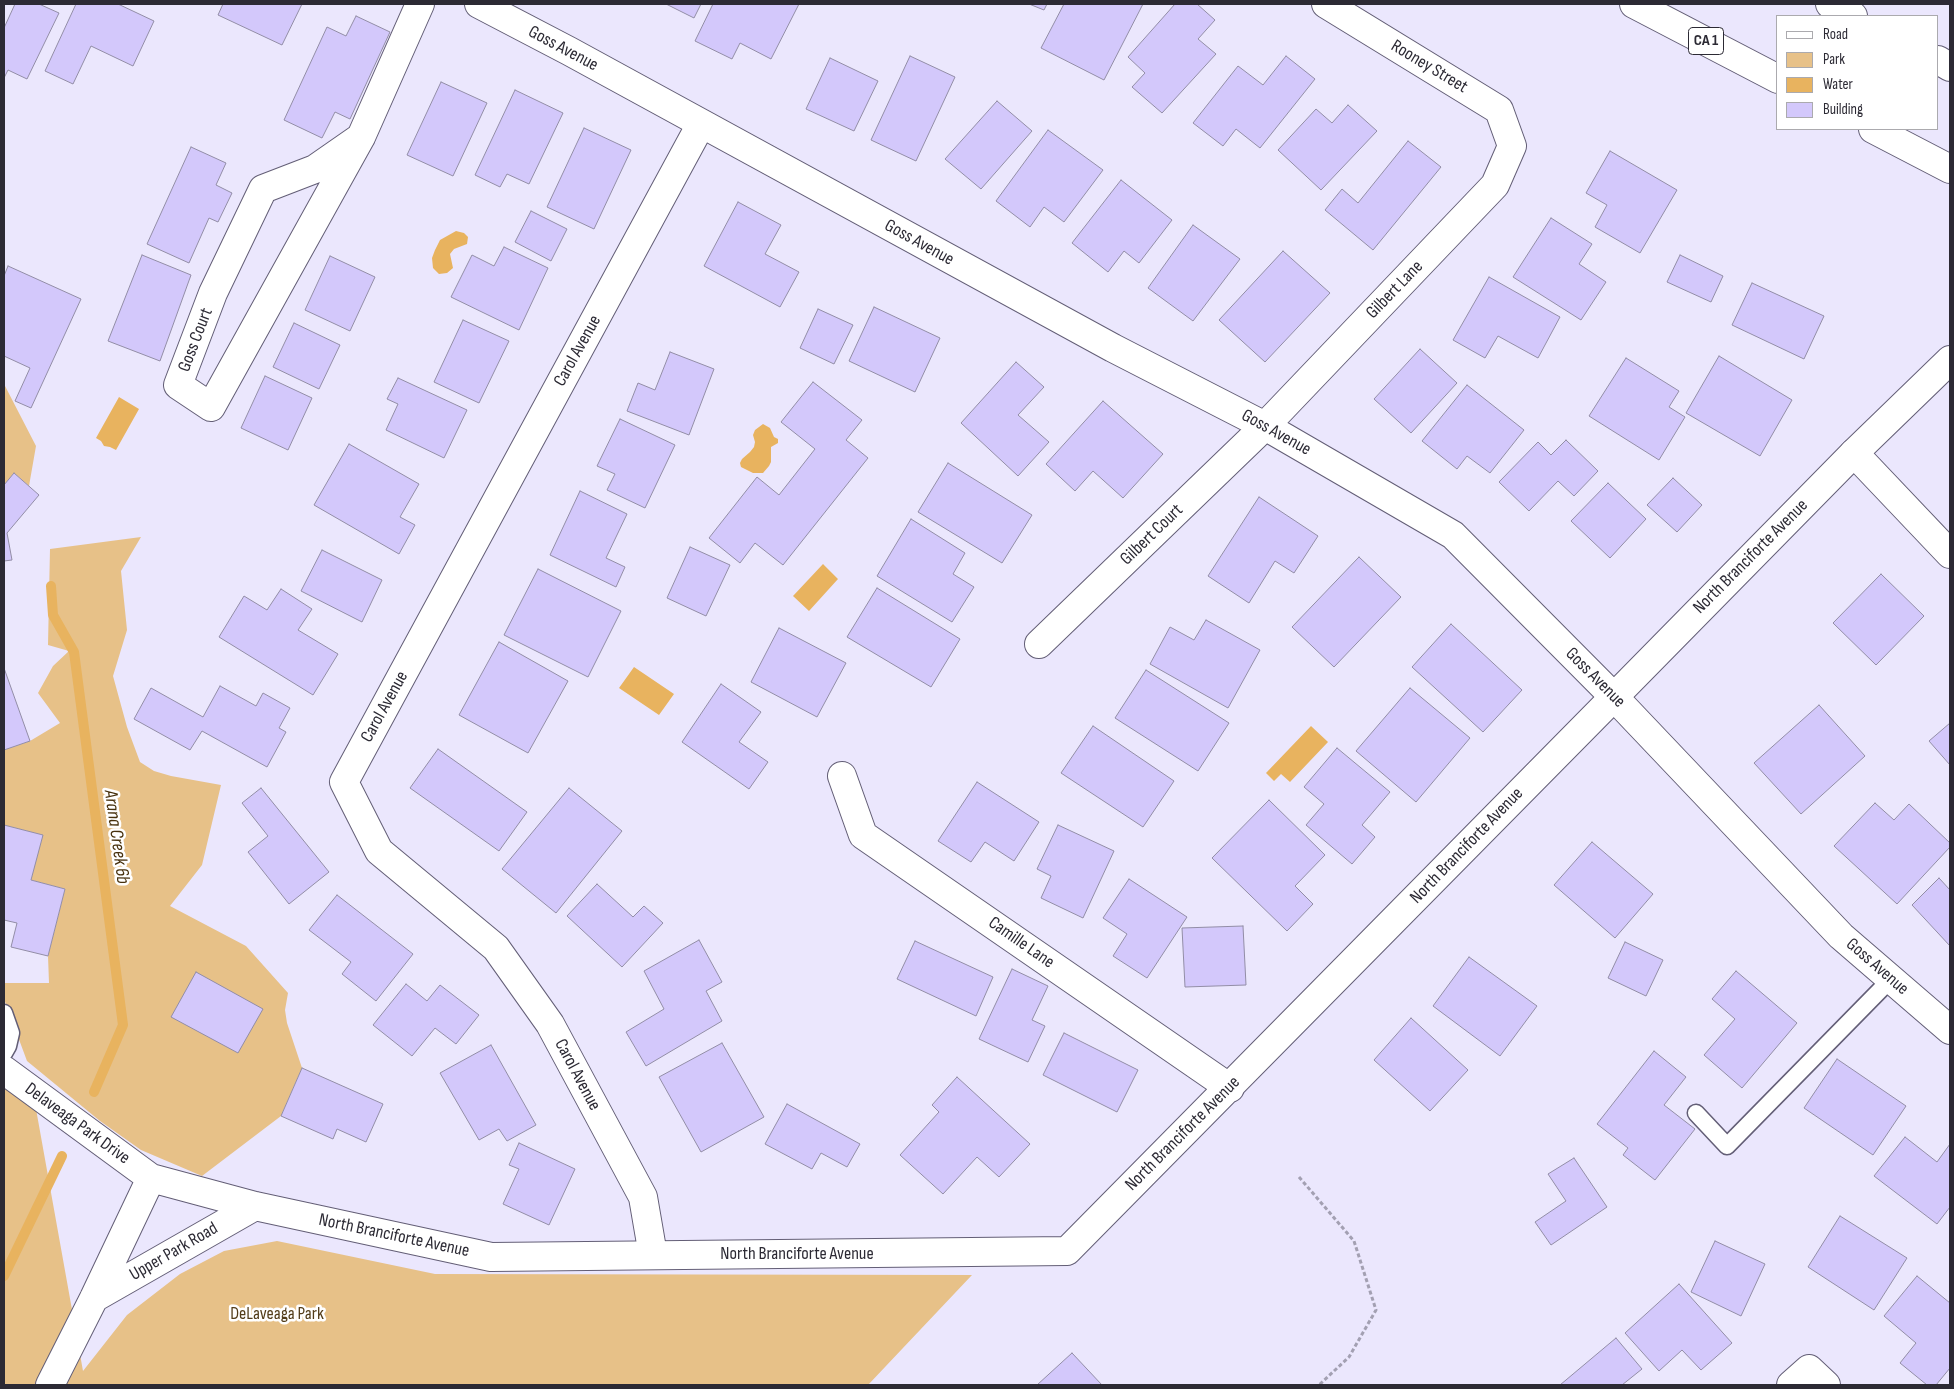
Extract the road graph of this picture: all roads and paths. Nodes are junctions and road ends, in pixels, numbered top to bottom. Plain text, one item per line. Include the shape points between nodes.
1 (420, 4) edge
2 (479, 4) edge
3 (1326, 4) edge
4 (1634, 4) edge
5 (1830, 4) edge
6 (1852, 15) edge
7 (1939, 61) edge
8 (1950, 67) edge
9 (1776, 78) edge
10 (701, 124) junction
11 (1875, 130) edge
12 (361, 137) junction
13 (1512, 146) joint
14 (1950, 169) edge
15 (1950, 360) edge
16 (1265, 426) junction
17 (1854, 453) junction
18 (1950, 554) edge
19 (1039, 644) dead end
20 (1614, 697) junction
21 (842, 776) dead end
22 (1891, 979) junction
23 (4, 1013) edge
24 (1950, 1030) edge
25 (4, 1053) edge
26 (4, 1070) edge
27 (1230, 1088) junction
28 (1696, 1113) dead end
29 (1299, 1177) dead end
30 (151, 1178) junction
31 (255, 1206) junction
32 (653, 1255) junction
33 (94, 1298) junction
34 (50, 1385) edge
35 (1319, 1385) edge
36 (1791, 1385) edge
37 (1826, 1385) edge

1 - 12 main road, Goss Court
2 - 10 main road, Goss Avenue
3 - 13 main road, Rooney Street via 1499,110
4 - 9 main road, CA 1
5 - 6 main road
7 - 8 main road
10 - 16 main road, Goss Avenue via 1112,348
10 - 32 main road, Carol Avenue via 344,782 379,851 496,948 550,1024 643,1198
11 - 14 main road
12 - 12 main road, Goss Court via 315,169 263,189 213,294 178,385 211,407
13 - 16 main road, Gilbert Lane via 1495,185
15 - 17 main road, North Branciforte Avenue
16 - 19 main road, Gilbert Court
16 - 20 main road, Goss Avenue via 1453,535
17 - 18 main road
17 - 20 main road, North Branciforte Avenue
20 - 22 main road, Goss Avenue via 1841,936
20 - 27 main road, North Branciforte Avenue
21 - 27 main road, Camille Lane via 863,834
22 - 24 main road, Goss Avenue
22 - 28 lane via 1727,1146
23 - 25 lane via 11,1033
26 - 30 main road, Delaveaga Park Drive
27 - 32 main road, North Branciforte Avenue via 1067,1251
29 - 35 path via 1354,1241 1376,1310 1349,1357
30 - 31 main road, North Branciforte Avenue
30 - 33 main road, Upper Park Road
31 - 32 main road, North Branciforte Avenue via 491,1257
31 - 33 main road, Upper Park Road
33 - 34 main road, Upper Park Road
36 - 37 main road via 1809,1369

